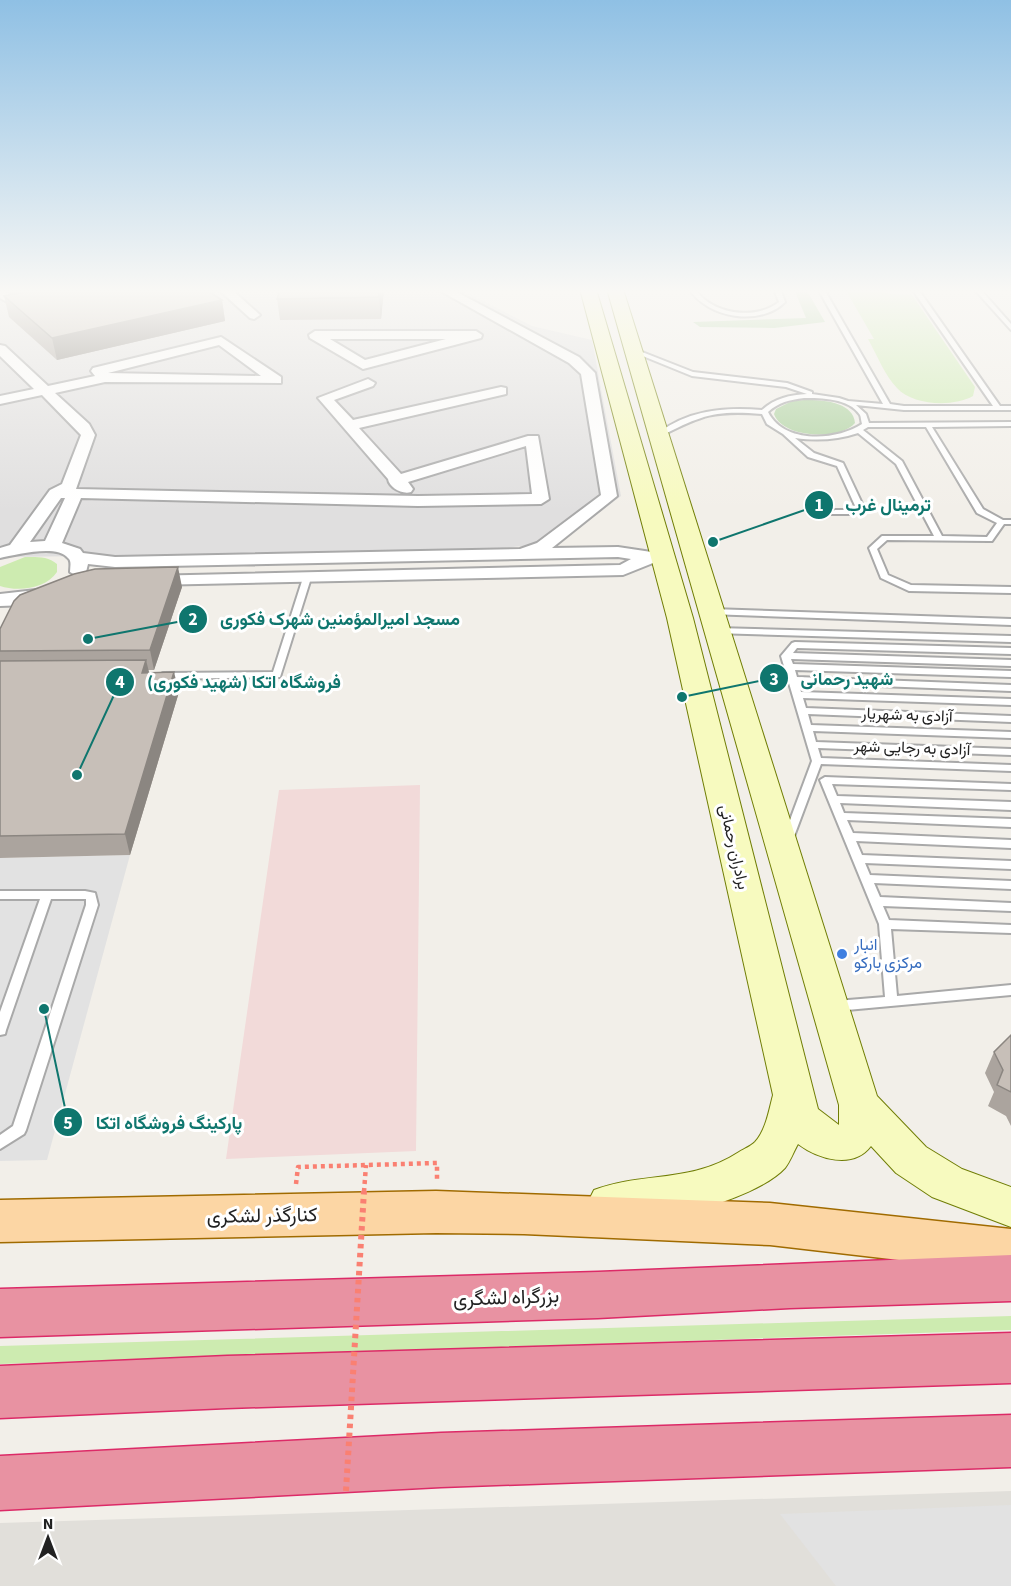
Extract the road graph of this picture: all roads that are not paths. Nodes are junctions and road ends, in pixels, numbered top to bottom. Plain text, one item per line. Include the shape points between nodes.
1 (15, 363) edge
2 (131, 363) edge
3 (252, 363) edge
4 (577, 363) edge
5 (607, 363) edge
6 (638, 363) edge
7 (665, 363) edge
8 (863, 363) edge
9 (967, 363) edge
10 (105, 378) junction
11 (368, 383) dead end
12 (44, 390) junction
13 (501, 391) dead end
14 (822, 397) junction
15 (0, 400) edge
16 (837, 400) junction
17 (888, 407) junction
18 (998, 408) junction
19 (1011, 408) edge
20 (764, 412) junction
21 (928, 425) junction
22 (348, 426) junction
23 (1010, 426) edge
24 (863, 428) junction
25 (784, 432) junction
26 (659, 435) junction
27 (395, 481) junction
28 (67, 491) junction
29 (418, 501) junction
30 (835, 512) dead end
31 (1007, 522) edge
32 (939, 538) junction
33 (52, 546) junction
34 (17, 548) junction
35 (572, 552) junction
36 (0, 554) edge
37 (510, 555) junction
38 (656, 557) junction
39 (78, 558) junction
40 (308, 569) junction
41 (574, 571) junction
42 (134, 580) edge
43 (90, 583) edge
44 (67, 586) junction
45 (1011, 590) edge
46 (5, 608) edge
47 (714, 621) junction
48 (1011, 622) edge
49 (1011, 639) edge
50 (1011, 651) edge
51 (786, 656) junction
52 (1011, 663) edge
53 (789, 667) junction
54 (1011, 674) edge
55 (150, 676) edge
56 (793, 680) junction
57 (1011, 688) edge
58 (797, 695) junction
59 (1011, 702) edge
60 (802, 711) junction
61 (1011, 719) edge
62 (807, 728) junction
63 (1011, 735) edge
64 (812, 745) junction
65 (1011, 752) edge
66 (817, 761) junction
67 (1011, 768) edge
68 (1011, 786) edge
69 (833, 799) junction
70 (1011, 806) edge
71 (840, 816) junction
72 (1011, 823) edge
73 (849, 837) junction
74 (1011, 843) edge
75 (783, 850) junction
76 (858, 859) junction
77 (1011, 865) edge
78 (866, 879) junction
79 (1011, 885) edge
80 (0, 895) edge
81 (47, 895) junction
82 (875, 901) junction
83 (1011, 907) edge
84 (885, 924) junction
85 (1011, 929) edge
86 (1011, 990) edge
87 (891, 999) junction
88 (830, 1007) junction
89 (0, 1030) edge
90 (793, 1095) junction
91 (859, 1105) junction
92 (0, 1143) edge
93 (1011, 1207) edge
94 (524, 1213) junction
95 (9, 1219) edge
96 (1011, 1251) edge
97 (1011, 1278) edge
98 (0, 1313) edge
99 (1011, 1358) edge
100 (0, 1392) edge
101 (1011, 1441) edge
102 (0, 1483) edge

1 - 12 street
2 - 10 street via 98,371
3 - 10 street via 276,380
4 - 37 street via 588,373 609,496 543,547
5 - 38 main road, برادران رحمانی
6 - 26 main road
7 - 14 lane via 692,374 787,385
8 - 17 lane
9 - 18 lane
10 - 12 street
11 - 22 street via 325,398
12 - 15 street
12 - 28 street via 88,435
13 - 22 street
14 - 16 lane
14 - 20 lane via 777,400
16 - 17 lane
16 - 24 lane via 861,411 866,418
17 - 18 lane
18 - 19 lane
20 - 25 lane via 765,418
20 - 26 lane via 724,408 704,411
21 - 23 lane
21 - 24 lane
21 - 31 lane via 980,511
22 - 27 street
24 - 25 lane via 834,438
24 - 32 lane via 899,463
25 - 30 lane via 811,455 840,465 862,512
26 - 47 main road
27 - 29 street
27 - 29 street via 533,439 541,499
28 - 29 street
28 - 33 street
28 - 34 street
31 - 32 lane via 989,539
32 - 45 lane via 885,538 873,548 884,576 909,588
33 - 34 street
33 - 39 street
34 - 36 street
35 - 37 street
35 - 38 street
35 - 41 street
37 - 40 street
38 - 41 street via 623,570
38 - 90 main road, برادران رحمانی via 680,618
39 - 40 street
39 - 44 street via 80,571
40 - 41 street
40 - 42 street
40 - 55 lane via 277,675
43 - 44 street
44 - 46 street
47 - 48 lane
47 - 49 lane
47 - 75 main road
50 - 51 lane via 795,645
51 - 52 lane
51 - 53 lane
53 - 54 lane
53 - 56 lane
56 - 57 lane
56 - 58 lane
58 - 59 lane
58 - 60 lane
60 - 61 lane, آزادی به شهریار
60 - 62 lane
62 - 63 lane
62 - 64 lane
64 - 65 lane, آزادی به رجایی شهر
64 - 66 lane
66 - 67 lane
66 - 75 lane
68 - 69 lane via 825,780
69 - 70 lane
69 - 71 lane
71 - 72 lane
71 - 73 lane
73 - 74 lane
73 - 76 lane
75 - 88 main road
76 - 77 lane
76 - 78 lane
78 - 79 lane
78 - 82 lane
80 - 81 lane
81 - 89 lane
81 - 92 lane via 91,896 92,904 19,1130
82 - 83 lane
82 - 84 lane
84 - 85 lane
84 - 87 lane
86 - 87 lane
87 - 88 lane
88 - 91 main road
90 - 91 main road via 803,1123 828,1142 847,1142 856,1135
90 - 94 main road, برادران رحمانی via 785,1127 770,1155 732,1180 682,1195
91 - 93 main road via 911,1160 947,1182
94 - 95 main road, کنارگذر لشکری
94 - 96 main road, کنارگذر لشکری via 770,1224
97 - 98 highway, بزرگراه لشگری
99 - 100 highway
101 - 102 highway via 429,1461

